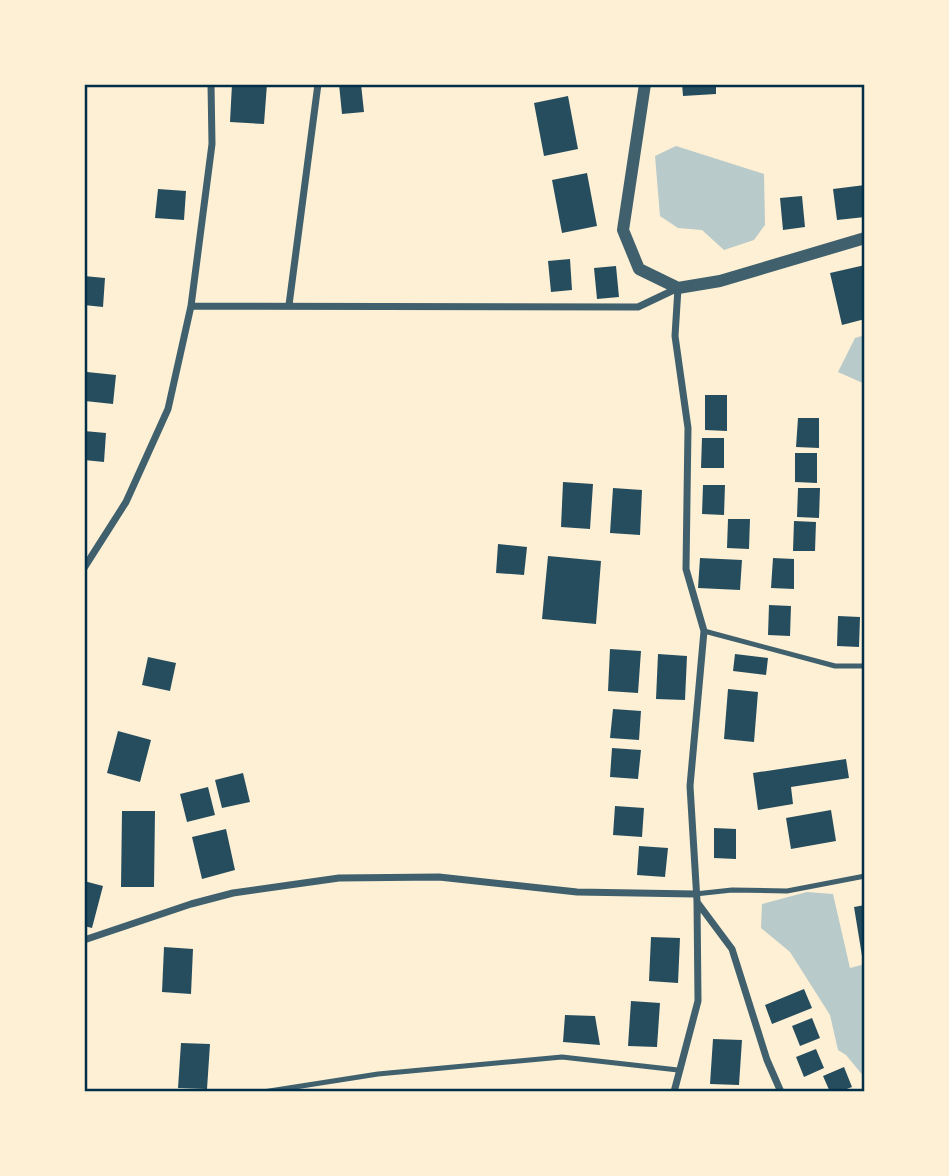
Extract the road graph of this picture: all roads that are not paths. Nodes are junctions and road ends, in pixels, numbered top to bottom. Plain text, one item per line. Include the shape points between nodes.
1 (211, 84) edge
2 (318, 84) edge
3 (645, 84) edge
4 (865, 238) edge
5 (678, 288) junction
6 (289, 305) junction
7 (191, 306) junction
8 (84, 568) edge
9 (704, 631) junction
10 (865, 666) edge
11 (865, 876) edge
12 (696, 898) junction
13 (84, 940) edge
14 (678, 1070) junction
15 (262, 1092) edge
16 (674, 1092) edge
17 (781, 1092) edge

1 - 7 street via 212,144
2 - 6 street
3 - 5 street via 623,230 639,269
4 - 5 street via 720,281
5 - 6 street via 638,307
5 - 9 street via 676,336 688,428 686,569
6 - 7 street
7 - 8 street via 168,409 126,502
9 - 10 lane via 835,666
9 - 12 street via 690,786
11 - 12 lane via 787,891 732,890
12 - 13 street via 577,892 439,877 339,878 233,893
12 - 14 street via 698,1001
12 - 17 street via 732,949
14 - 15 lane via 562,1057 378,1074
14 - 16 street

